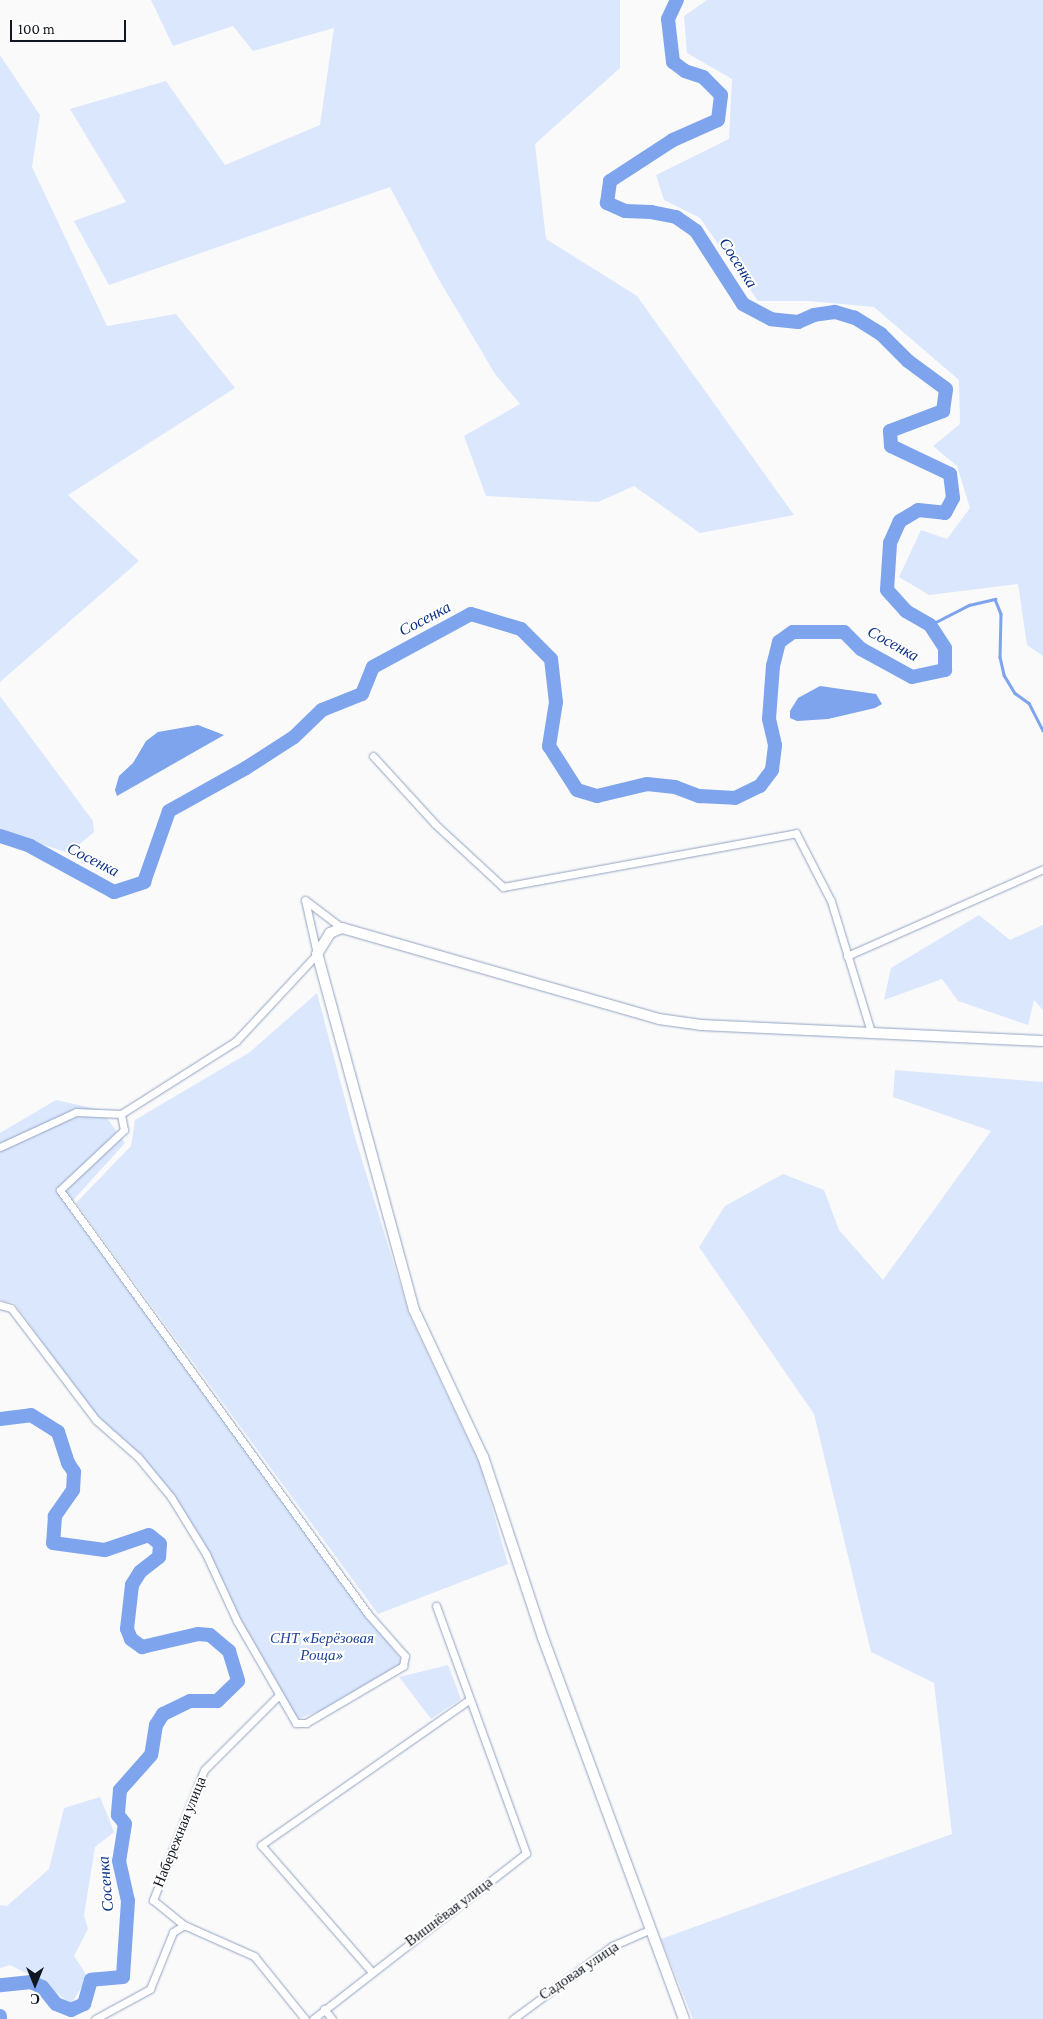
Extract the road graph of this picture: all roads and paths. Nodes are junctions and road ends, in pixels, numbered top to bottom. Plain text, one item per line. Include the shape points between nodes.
1 (373, 756) dead end
2 (1043, 869) edge
3 (342, 928) junction
4 (317, 954) junction
5 (847, 956) junction
6 (871, 1032) junction
7 (1043, 1041) edge
8 (121, 1114) junction
9 (0, 1147) edge
10 (0, 1305) edge
11 (436, 1606) dead end
12 (279, 1696) junction
13 (469, 1700) junction
14 (184, 1925) junction
15 (649, 1930) junction
16 (371, 1971) junction
17 (324, 2009) junction
18 (95, 2019) edge
19 (306, 2019) edge
20 (312, 2019) edge
21 (332, 2019) edge
22 (513, 2019) edge
23 (684, 2019) edge

1 - 5 street via 436,824 503,887 796,833 831,901
2 - 5 street
3 - 4 street via 326,937
3 - 4 street via 305,900
3 - 6 street via 659,1019 700,1025
4 - 8 street via 236,1041
4 - 15 street via 414,1310 483,1457 543,1638
5 - 6 street
6 - 7 street
8 - 9 street via 76,1112
8 - 12 street via 124,1130 60,1190 368,1614 405,1656 403,1666 306,1723 296,1724
10 - 12 street via 10,1308 96,1420 138,1457 171,1497 206,1554 237,1621
11 - 13 street
12 - 14 street, Набережная улица via 204,1770 153,1900
13 - 16 street, Вишнёвая улица via 526,1853
13 - 16 street via 261,1846
14 - 18 street via 173,1932 150,1989
14 - 19 street via 254,1956
15 - 22 street, Садовая улица via 612,1946
15 - 23 street
16 - 17 street, Вишнёвая улица
17 - 20 street
17 - 21 street

